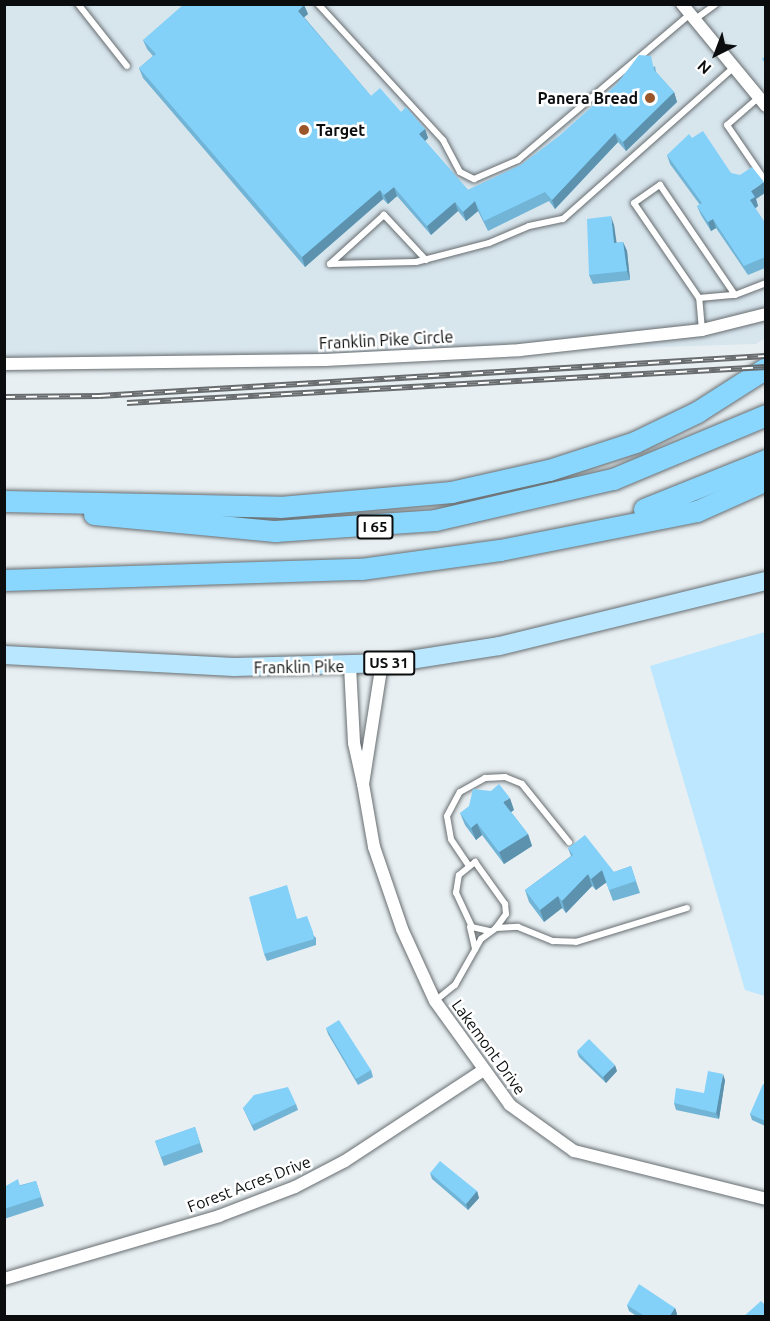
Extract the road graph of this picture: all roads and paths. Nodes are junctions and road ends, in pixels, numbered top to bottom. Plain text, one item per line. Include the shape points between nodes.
1 (78, 4) edge
2 (318, 4) edge
3 (716, 4) edge
4 (688, 13) edge
5 (127, 66) dead end
6 (733, 68) junction
7 (762, 102) edge
8 (765, 182) edge
9 (426, 260) junction
10 (765, 283) edge
11 (735, 295) junction
12 (699, 298) junction
13 (765, 314) edge
14 (702, 330) junction
15 (4, 364) edge
16 (765, 368) edge
17 (765, 416) edge
18 (765, 460) edge
19 (765, 480) edge
20 (4, 502) edge
21 (593, 527) junction
22 (4, 580) edge
23 (765, 581) edge
24 (4, 655) edge
25 (382, 663) junction
26 (350, 666) junction
27 (363, 784) junction
28 (569, 842) dead end
29 (469, 866) junction
30 (687, 908) dead end
31 (467, 921) junction
32 (493, 929) junction
33 (475, 949) junction
34 (435, 1001) junction
35 (482, 1071) junction
36 (765, 1199) edge
37 (4, 1279) edge

1 - 5 lane
2 - 4 lane via 443,140 460,172 474,179 518,160
3 - 4 lane
4 - 6 street
6 - 7 street
6 - 9 lane via 563,219
7 - 8 lane via 727,125
9 - 9 lane via 332,268 330,264 384,215
10 - 11 lane
11 - 12 lane
11 - 12 lane via 660,185 634,203
12 - 14 lane
13 - 14 street, Franklin Pike Circle
14 - 15 street, Franklin Pike Circle via 520,350 325,360
16 - 20 highway via 711,404 635,442 571,464 417,497 280,507
17 - 20 highway, I 65 via 733,433 570,492 389,526 252,531
18 - 21 highway via 719,483
19 - 21 highway via 697,510
21 - 22 highway via 500,550 361,569
23 - 25 main road, Franklin Pike / US 31 via 499,646
24 - 26 main road, Franklin Pike / US 31 via 234,668
25 - 26 main road, Franklin Pike / US 31
25 - 27 street, Lakemont Drive
26 - 27 street, Lakemont Drive via 354,743
27 - 34 street, Lakemont Drive via 386,888
28 - 29 lane via 522,784 505,777 485,778 460,792 447,816 451,838
29 - 31 lane via 456,886
29 - 32 lane via 475,862 505,904 506,914
30 - 32 lane via 576,942 553,941 518,927
31 - 32 lane via 479,932
31 - 33 lane
32 - 33 lane
33 - 34 lane via 455,985
34 - 35 street, Lakemont Drive
35 - 36 street, Lakemont Drive via 523,1118 574,1151
35 - 37 street, Forest Acres Drive via 345,1161 296,1187 219,1216

